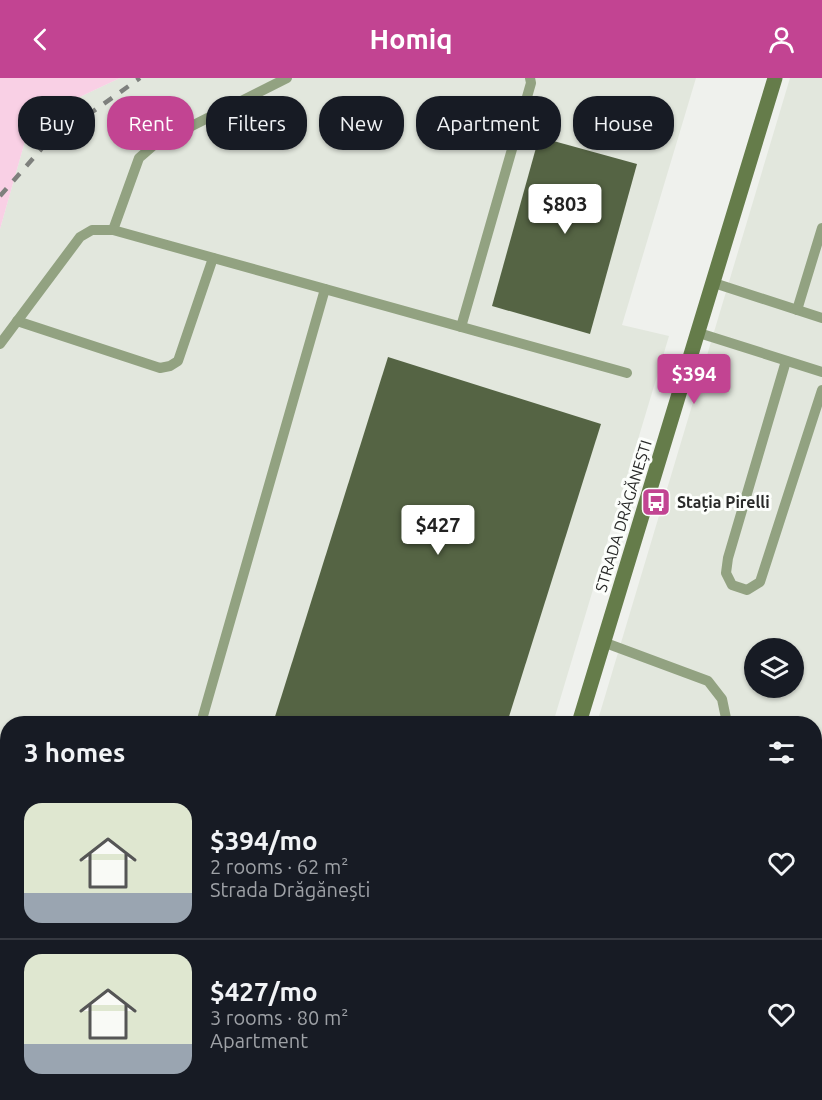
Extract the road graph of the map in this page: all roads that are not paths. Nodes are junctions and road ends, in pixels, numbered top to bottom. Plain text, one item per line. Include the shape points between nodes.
1 (287, 78) edge
2 (530, 78) edge
3 (775, 78) edge
4 (822, 228) edge
5 (113, 230) junction
6 (213, 258) junction
7 (714, 283) junction
8 (325, 289) junction
9 (797, 310) junction
10 (822, 318) edge
11 (17, 321) junction
12 (461, 327) junction
13 (699, 333) junction
14 (0, 345) edge
15 (786, 361) junction
16 (822, 372) edge
17 (627, 373) dead end
18 (822, 390) edge
19 (603, 642) junction
20 (203, 716) edge
21 (581, 716) edge
22 (726, 716) edge

1 - 5 lane via 146,151 139,158
2 - 12 lane
3 - 7 main road, STRADA DRĂGĂNEȘTI
4 - 9 lane
5 - 6 lane
5 - 11 lane via 92,230 80,237
6 - 8 lane
6 - 11 lane via 178,361 170,366 160,368
7 - 9 lane
7 - 13 main road, STRADA DRĂGĂNEȘTI
8 - 12 lane
8 - 20 lane
9 - 10 lane
11 - 14 lane
12 - 17 lane
13 - 15 lane
13 - 19 main road, STRADA DRĂGĂNEȘTI
15 - 16 lane
15 - 18 lane via 728,558 726,573 732,585 747,590 763,576
19 - 21 main road, STRADA DRĂGĂNEȘTI
19 - 22 lane via 708,681 722,699

